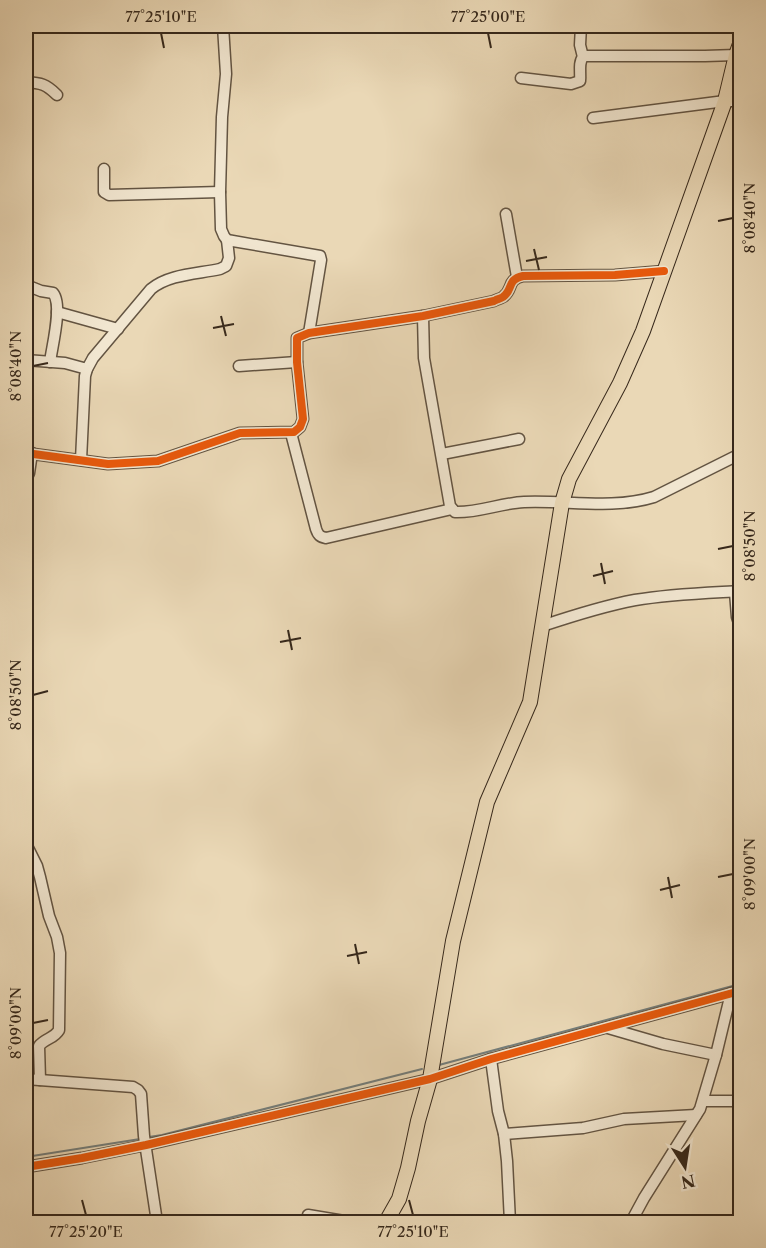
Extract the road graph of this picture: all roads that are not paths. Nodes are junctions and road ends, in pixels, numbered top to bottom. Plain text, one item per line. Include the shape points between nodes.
1 (223, 26) edge
2 (580, 26) edge
3 (738, 49) edge
4 (583, 57) junction
5 (521, 78) dead end
6 (26, 82) edge
7 (57, 95) dead end
8 (725, 100) junction
9 (741, 101) edge
10 (593, 118) dead end
11 (104, 169) dead end
12 (220, 192) junction
13 (506, 214) dead end
14 (227, 240) junction
15 (664, 271) junction
16 (517, 278) junction
17 (26, 285) edge
18 (57, 312) junction
19 (423, 316) junction
20 (118, 330) junction
21 (309, 333) junction
22 (26, 360) edge
23 (50, 362) junction
24 (297, 362) junction
25 (239, 366) dead end
26 (87, 369) junction
27 (291, 433) junction
28 (519, 439) dead end
29 (29, 453) edge
30 (441, 454) junction
31 (741, 454) edge
32 (81, 460) junction
33 (26, 479) edge
34 (562, 503) junction
35 (452, 509) junction
36 (738, 592) edge
37 (542, 626) junction
38 (741, 626) edge
39 (26, 844) edge
40 (736, 992) edge
41 (607, 1028) junction
42 (716, 1055) junction
43 (491, 1059) junction
44 (26, 1079) edge
45 (430, 1079) junction
46 (40, 1080) junction
47 (703, 1101) junction
48 (741, 1101) edge
49 (696, 1115) junction
50 (504, 1134) junction
51 (145, 1141) junction
52 (26, 1167) edge
53 (308, 1215) dead end
54 (157, 1222) edge
55 (350, 1222) edge
56 (386, 1222) edge
57 (510, 1222) edge
58 (631, 1222) edge

1 - 12 street via 226,74
2 - 4 street
3 - 4 street via 705,56
3 - 8 main road
4 - 5 street via 576,83
6 - 7 street via 44,84
8 - 9 street
8 - 10 street
8 - 15 main road
11 - 12 street via 106,194
12 - 14 street via 221,229
13 - 16 street
14 - 20 street via 226,266 161,281
14 - 21 street via 320,256
15 - 16 street
15 - 34 main road via 643,332 569,479
16 - 19 street via 500,299
17 - 18 street via 55,294
18 - 20 street
18 - 23 street
19 - 21 street
19 - 30 street via 424,358
20 - 26 street
21 - 24 street via 297,338
22 - 23 street
23 - 26 street
24 - 25 street
24 - 27 street via 303,419
26 - 32 street
27 - 32 street via 240,433 158,461 108,464
27 - 35 street via 321,537
28 - 30 street
29 - 32 street
29 - 33 street
30 - 35 street
31 - 34 street via 644,500
34 - 35 street via 523,502 459,512
34 - 37 main road
36 - 37 street via 634,601
36 - 38 street via 737,616
37 - 45 main road via 530,702 487,802 453,941
39 - 46 street via 37,866 60,953 59,1030 39,1046
40 - 41 street
40 - 42 street
41 - 42 street
41 - 43 street
42 - 47 street
43 - 45 street
43 - 50 street
44 - 46 street
45 - 51 street
45 - 56 main road via 399,1198
46 - 51 street via 136,1088 141,1094
47 - 48 street
47 - 49 street
49 - 50 street via 624,1119 583,1128
49 - 58 street
50 - 57 street
51 - 52 street via 82,1158
51 - 54 street
53 - 55 street

